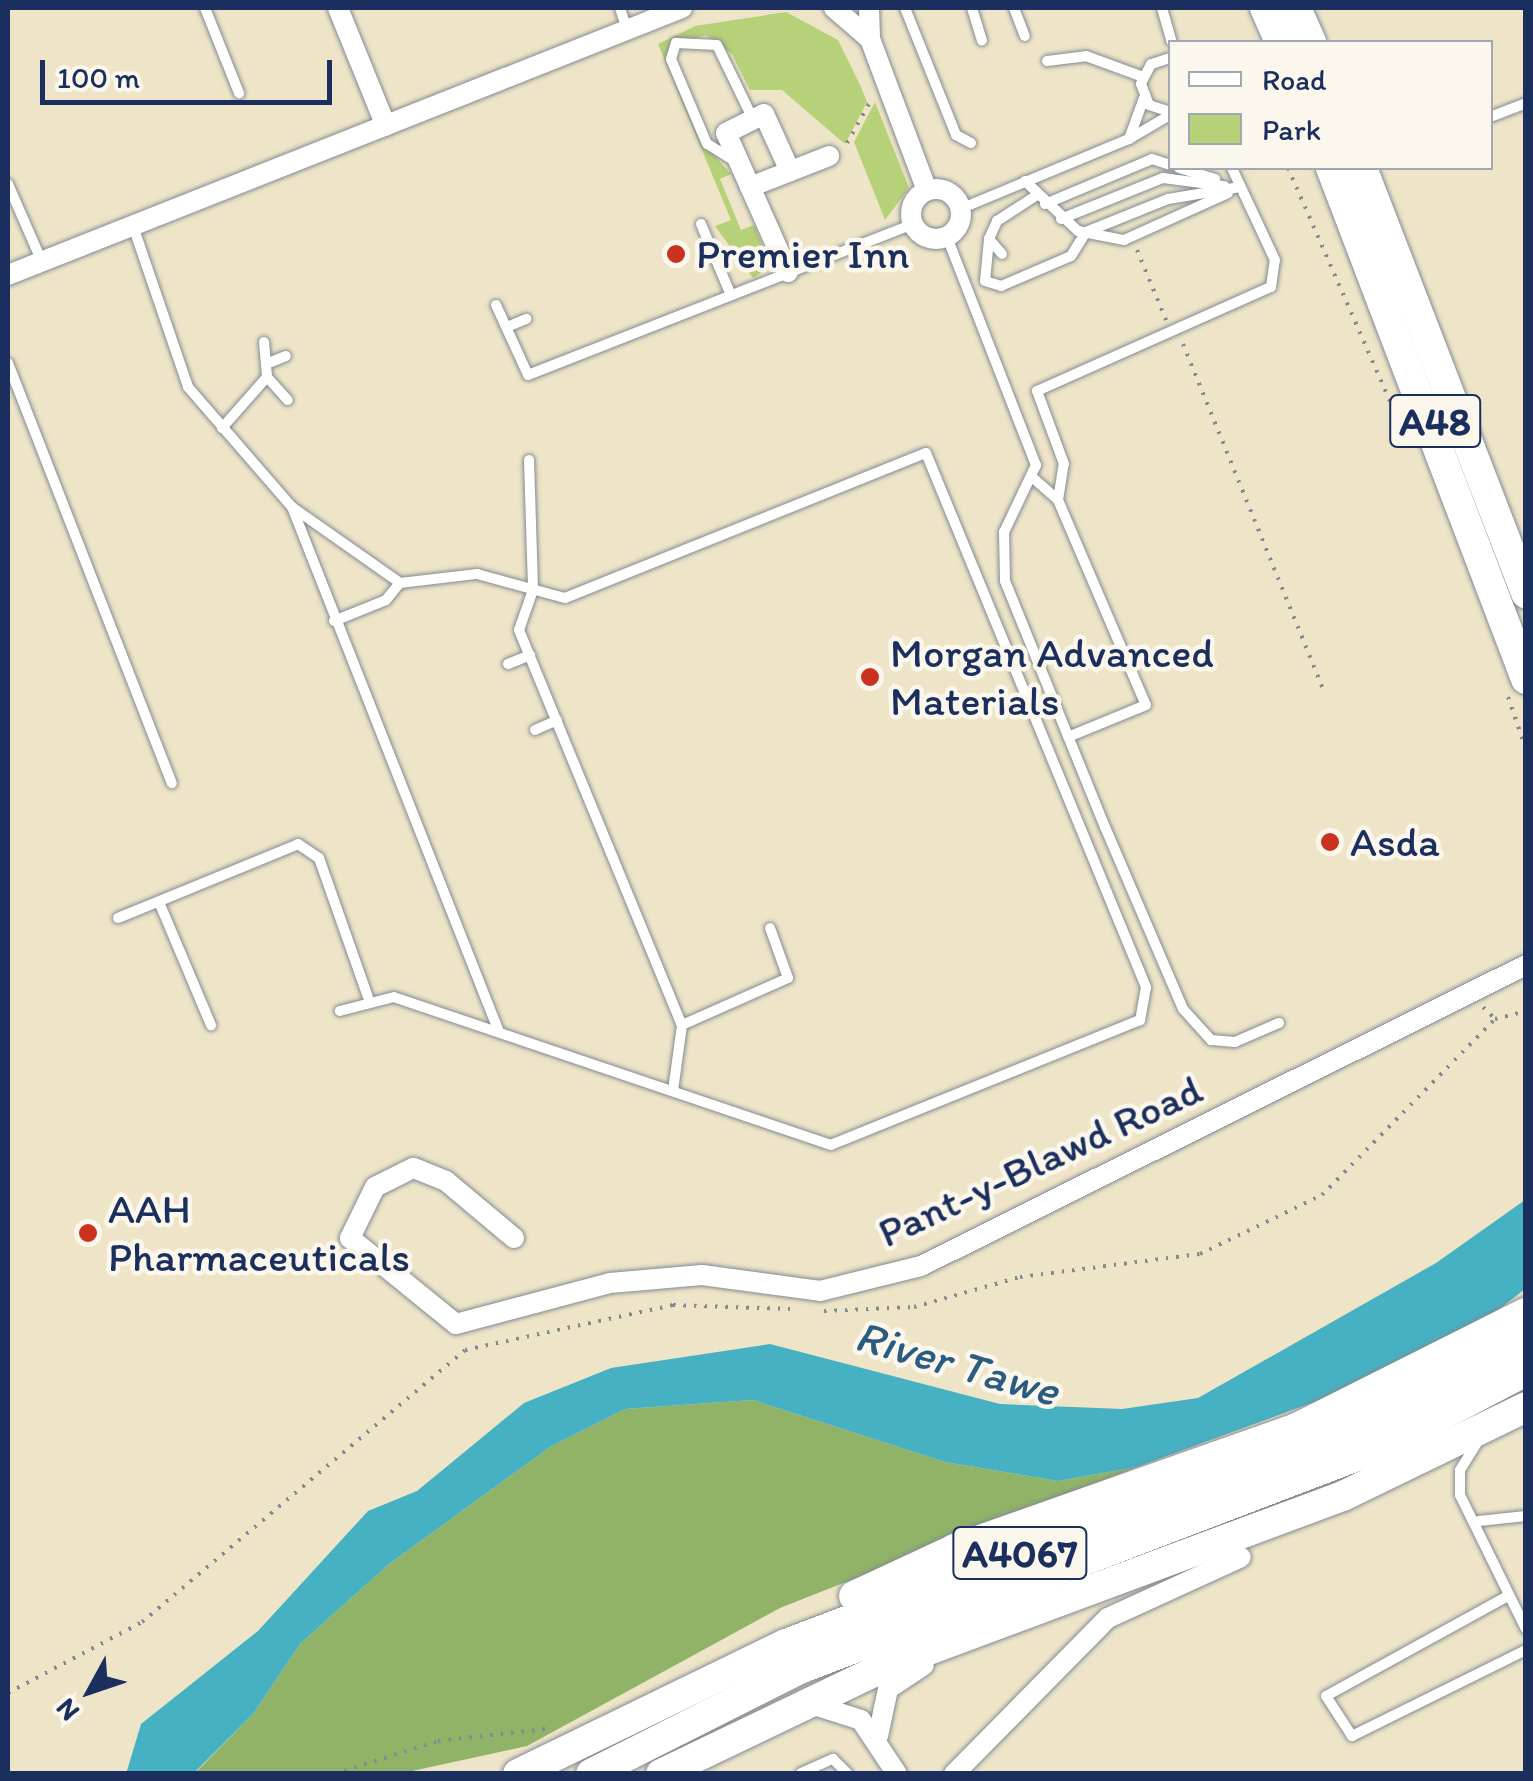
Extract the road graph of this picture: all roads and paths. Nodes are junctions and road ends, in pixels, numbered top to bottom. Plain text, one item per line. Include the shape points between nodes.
1 (205, 8) edge
2 (338, 8) edge
3 (620, 8) edge
4 (682, 8) edge
5 (834, 8) edge
6 (869, 8) edge
7 (906, 8) edge
8 (972, 8) edge
9 (1014, 8) edge
10 (1162, 8) edge
11 (1265, 8) edge
12 (1296, 8) edge
13 (627, 30) junction
14 (1025, 36) dead end
15 (870, 39) junction
16 (982, 40) dead end
17 (1171, 40) edge
18 (1279, 40) edge
19 (1310, 40) edge
20 (1168, 59) edge
21 (1047, 62) dead end
22 (1142, 77) junction
23 (239, 93) dead end
24 (1144, 98) junction
25 (870, 102) dead end
26 (1526, 103) edge
27 (1168, 113) edge
28 (1168, 115) edge
29 (752, 117) junction
30 (1493, 117) edge
31 (386, 126) junction
32 (1128, 139) junction
33 (972, 143) dead end
34 (847, 144) dead end
35 (829, 156) dead end
36 (739, 163) junction
37 (1168, 164) edge
38 (1185, 170) edge
39 (1233, 170) edge
40 (1289, 170) edge
41 (1333, 170) edge
42 (1363, 170) edge
43 (790, 171) junction
44 (1026, 181) junction
45 (8, 184) edge
46 (750, 187) junction
47 (1240, 188) junction
48 (927, 191) junction
49 (1041, 199) junction
50 (960, 210) junction
51 (1056, 219) junction
52 (700, 224) dead end
53 (913, 224) junction
54 (133, 225) junction
55 (1086, 232) junction
56 (946, 237) junction
57 (988, 240) junction
58 (1124, 240) junction
59 (1002, 254) dead end
60 (42, 262) junction
61 (788, 272) junction
62 (8, 275) edge
63 (730, 293) junction
64 (496, 305) dead end
65 (526, 319) dead end
66 (507, 328) junction
67 (1176, 333) junction
68 (264, 342) dead end
69 (286, 356) dead end
70 (271, 362) junction
71 (8, 363) edge
72 (267, 377) junction
73 (288, 400) dead end
74 (222, 428) junction
75 (1413, 442) dead end
76 (529, 460) dead end
77 (1033, 478) junction
78 (1058, 500) junction
79 (292, 508) junction
80 (400, 582) junction
81 (532, 590) junction
82 (1526, 594) edge
83 (334, 621) junction
84 (530, 655) junction
85 (508, 664) dead end
86 (1514, 680) edge
87 (1324, 691) dead end
88 (557, 720) junction
89 (535, 730) dead end
90 (1068, 737) junction
91 (1526, 748) edge
92 (172, 782) dead end
93 (160, 902) junction
94 (118, 918) dead end
95 (770, 928) dead end
96 (1526, 965) edge
97 (368, 997) junction
98 (340, 1011) dead end
99 (1526, 1011) edge
100 (1279, 1023) dead end
101 (211, 1025) dead end
102 (682, 1025) junction
103 (499, 1032) junction
104 (673, 1091) junction
105 (514, 1238) dead end
106 (794, 1309) dead end
107 (813, 1310) dead end
108 (1526, 1312) edge
109 (1526, 1341) edge
110 (1526, 1371) edge
111 (1526, 1407) edge
112 (1486, 1429) junction
113 (1526, 1516) edge
114 (1479, 1521) junction
115 (1241, 1557) dead end
116 (1506, 1598) junction
117 (1043, 1608) junction
118 (1526, 1629) edge
119 (786, 1644) junction
120 (1526, 1650) edge
121 (8, 1692) edge
122 (800, 1703) junction
123 (680, 1726) junction
124 (558, 1728) dead end
125 (878, 1736) junction
126 (800, 1769) edge
127 (334, 1774) edge
128 (518, 1774) edge
129 (591, 1774) edge
130 (611, 1774) edge
131 (661, 1774) edge
132 (848, 1774) edge
133 (897, 1774) edge
134 (954, 1774) edge

1 - 23 lane
2 - 31 street
3 - 13 lane
4 - 13 street
5 - 15 street
6 - 15 street
7 - 33 lane via 956,135
8 - 16 lane
9 - 14 lane
10 - 17 lane
11 - 18 main road
12 - 19 main road
13 - 31 street
15 - 48 street
20 - 22 lane
21 - 22 lane via 1086,56
22 - 24 lane
24 - 27 lane
24 - 32 lane
25 - 34 path
26 - 30 lane
28 - 32 lane
29 - 36 street via 726,133
29 - 36 lane via 717,45 676,43 671,59 706,144
29 - 43 street via 764,114
31 - 54 street
32 - 44 lane
35 - 43 street
36 - 46 street
37 - 49 lane via 1152,159
38 - 47 lane
39 - 47 lane
40 - 75 path via 1391,412
41 - 86 main road, A48
42 - 82 main road, A48
43 - 46 street
44 - 49 lane
44 - 50 lane
45 - 60 lane
46 - 61 street
47 - 51 lane via 1163,178
47 - 55 lane via 1168,199
47 - 58 lane
47 - 67 lane via 1274,260 1271,287
48 - 50 street via 944,191
48 - 53 street via 915,201
49 - 51 lane
49 - 57 lane via 997,220
50 - 56 street
51 - 55 lane
52 - 63 lane
53 - 56 street via 924,236
53 - 61 lane
54 - 60 street
54 - 74 lane via 170,351
55 - 57 lane via 1071,256 992,287 983,272
55 - 58 lane
56 - 77 lane
57 - 59 lane
58 - 67 path via 1138,250
60 - 62 street
61 - 63 lane
63 - 66 lane via 528,375
64 - 66 lane
65 - 66 lane
67 - 78 lane via 1036,391 1064,464
67 - 87 path
68 - 70 lane
69 - 70 lane
70 - 72 lane
71 - 92 lane
72 - 73 lane
72 - 74 lane
74 - 79 lane
76 - 81 lane
77 - 78 lane
77 - 90 lane via 1004,532 1005,582
78 - 90 lane via 1146,704
79 - 80 lane
79 - 83 lane
80 - 81 lane via 478,574
80 - 83 lane via 386,600
81 - 84 lane via 519,630
81 - 104 lane via 565,598 926,454 1146,986 1140,1020 831,1145
83 - 103 lane
84 - 85 lane
84 - 88 lane
86 - 91 path
88 - 89 lane
88 - 102 lane
90 - 100 lane via 1183,1009 1211,1040 1235,1042
93 - 94 lane
93 - 97 lane via 298,844 319,858
93 - 101 lane
95 - 102 lane via 788,978
96 - 105 street, Pant-y-Blawd Road via 921,1266 820,1291 702,1274 610,1283 456,1324 350,1238 375,1187 413,1168 446,1181
97 - 98 lane
97 - 103 lane
99 - 107 path via 1495,1019 1322,1195 1200,1254 1020,1277 914,1308
102 - 104 lane
103 - 104 lane
106 - 121 path via 673,1305 465,1350 142,1622
108 - 119 main road via 1297,1428 956,1548 846,1599
109 - 119 main road, A4067 via 1354,1430
110 - 123 main road, A4067 via 1383,1446 930,1614
111 - 112 main road
112 - 114 lane via 1460,1470 1460,1495
112 - 117 main road via 1342,1496
113 - 114 lane
114 - 116 lane
115 - 134 street via 1108,1618
116 - 118 lane
116 - 120 lane via 1326,1696 1352,1736
117 - 122 main road
117 - 125 street via 900,1676 879,1709
119 - 128 main road, A4067
122 - 125 street via 838,1708
122 - 131 main road
123 - 129 main road, A4067
123 - 130 main road
124 - 127 path via 438,1742
125 - 133 street
126 - 132 lane via 832,1759

